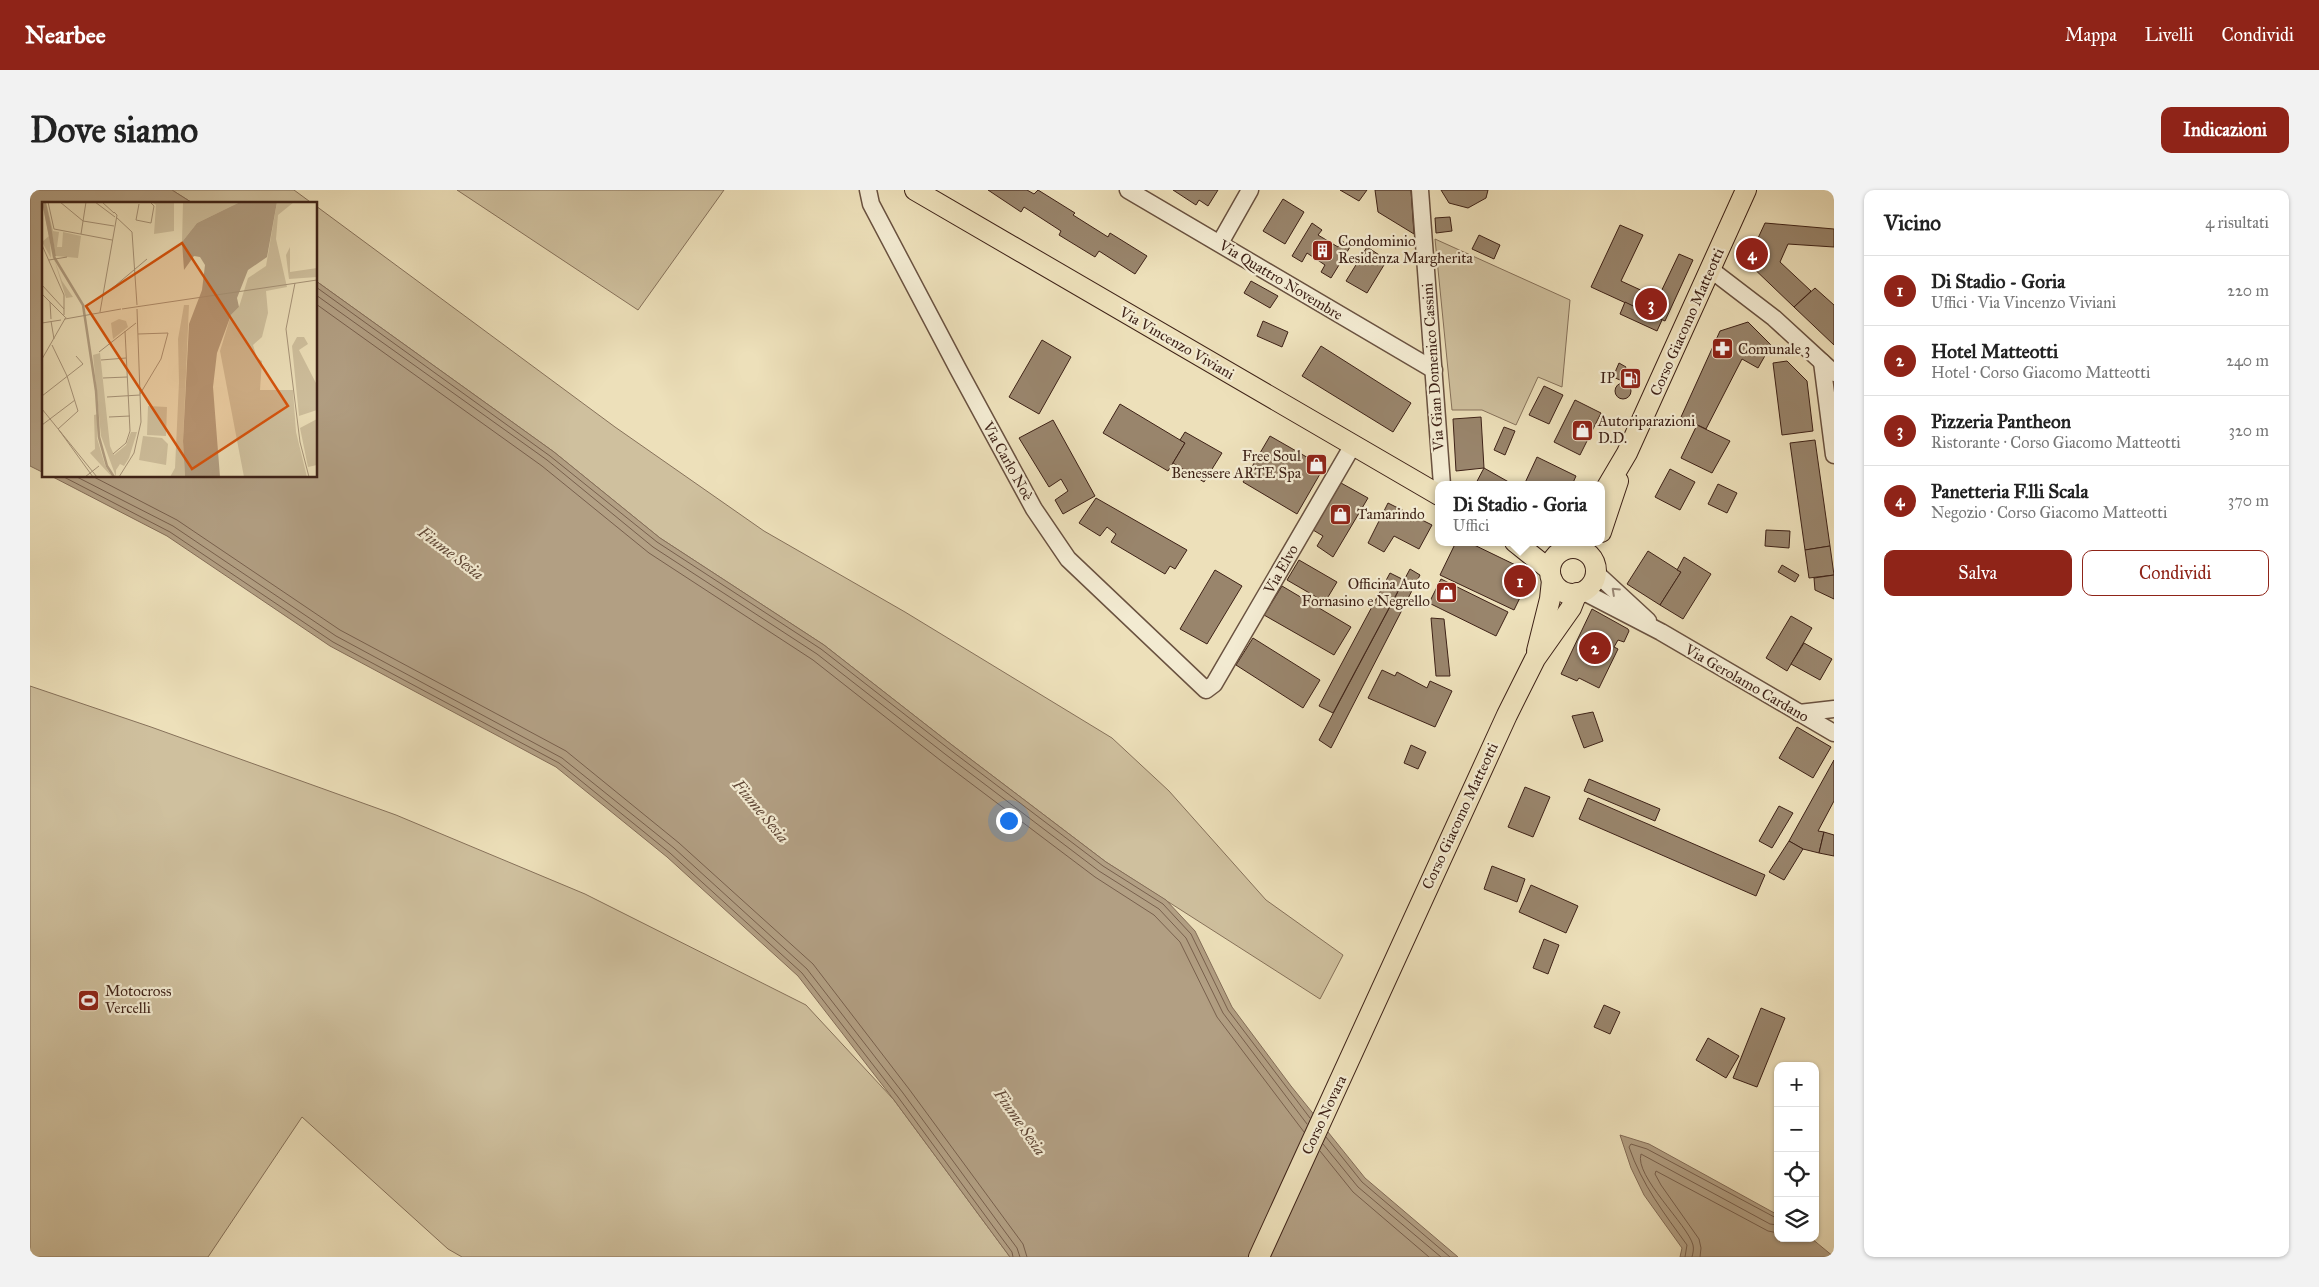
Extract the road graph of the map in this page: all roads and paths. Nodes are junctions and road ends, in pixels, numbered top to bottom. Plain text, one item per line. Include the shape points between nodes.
1 (868, 190) edge
2 (915, 190) edge
3 (1128, 190) edge
4 (1250, 190) edge
5 (1420, 190) edge
6 (1745, 192) edge
7 (1220, 243) junction
8 (1710, 269) junction
9 (1828, 367) edge
10 (1434, 370) junction
11 (1353, 445) junction
12 (1627, 453) junction
13 (1834, 455) edge
14 (1442, 481) edge
15 (1605, 490) edge
16 (1435, 493) edge
17 (1605, 520) edge
18 (1520, 546) edge
19 (1568, 547) edge
20 (1595, 557) edge
21 (1551, 575) junction
22 (1580, 592) junction
23 (1661, 632) junction
24 (1535, 659) junction
25 (1206, 690) joint
26 (1834, 709) edge
27 (1799, 714) junction
28 (1834, 733) edge
29 (1388, 974) joint
30 (1259, 1257) edge

1 - 25 street, Via Carlo Noè via 871,204 958,369 1034,509 1063,552
2 - 11 main road, Via Vincenzo Viviani
3 - 7 street, Via Quattro Novembre
4 - 7 street
5 - 10 street, Via Gian Domenico Cassini
6 - 8 main road, Corso Giacomo Matteotti
7 - 10 street, Via Quattro Novembre
8 - 9 street via 1774,318
8 - 12 main road, Corso Giacomo Matteotti
9 - 13 street
10 - 14 street, Via Gian Domenico Cassini
11 - 16 main road, Via Vincenzo Viviani
11 - 25 street, Via Elvo via 1214,684
12 - 15 main road, Corso Giacomo Matteotti
12 - 17 main road, Corso Giacomo Matteotti
18 - 21 main road
19 - 20 main road
19 - 21 main road via 1553,560
20 - 22 main road via 1591,585
23 -> 20 street, Via Gerolamo Cardano
21 - 22 main road via 1562,590
21 - 24 main road, Corso Giacomo Matteotti via 1550,599
22 - 23 street, Via Gerolamo Cardano
22 - 24 main road, Corso Giacomo Matteotti
23 - 27 street, Via Gerolamo Cardano
24 - 29 main road, Corso Giacomo Matteotti
26 - 27 street
27 - 28 street, Via Gerolamo Cardano
29 - 30 main road, Corso Novara

